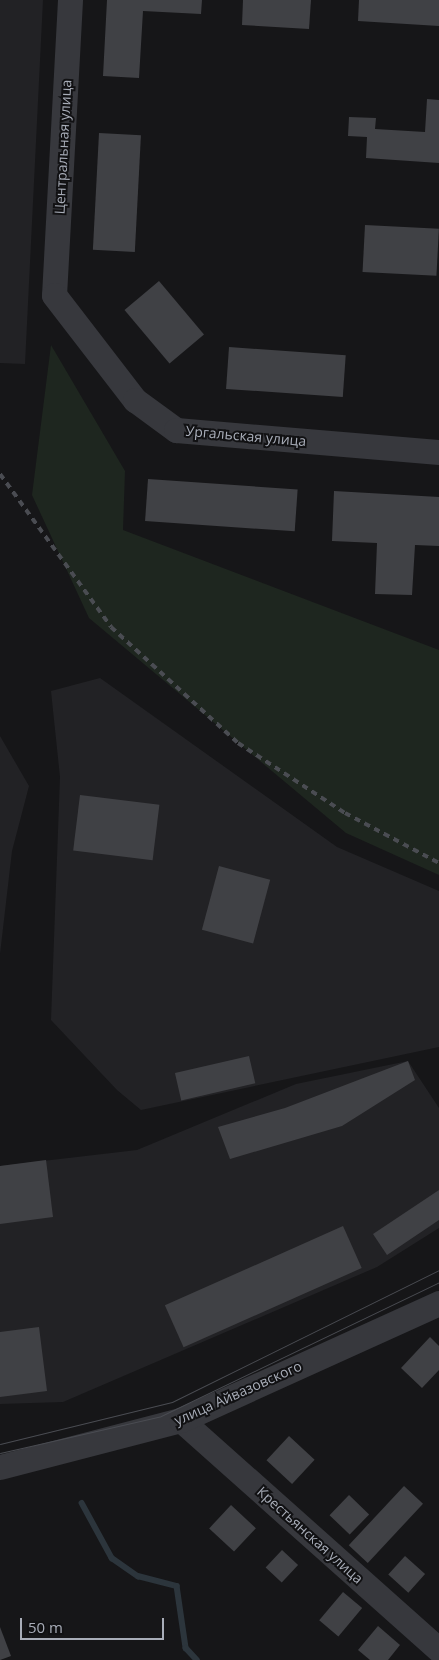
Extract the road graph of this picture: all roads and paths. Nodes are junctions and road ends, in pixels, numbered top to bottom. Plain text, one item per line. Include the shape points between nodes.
1 (70, 0) edge
2 (54, 295) joint
3 (439, 452) edge
4 (439, 1302) edge
5 (181, 1420) junction
6 (0, 1467) edge
7 (439, 1650) edge

1 - 2 street, Центральная улица
2 - 3 street, Ургальская улица via 135,400 176,430
4 - 5 street, улица Айвазовского
5 - 6 street, улица Айвазовского
5 - 7 street, Крестьянская улица

